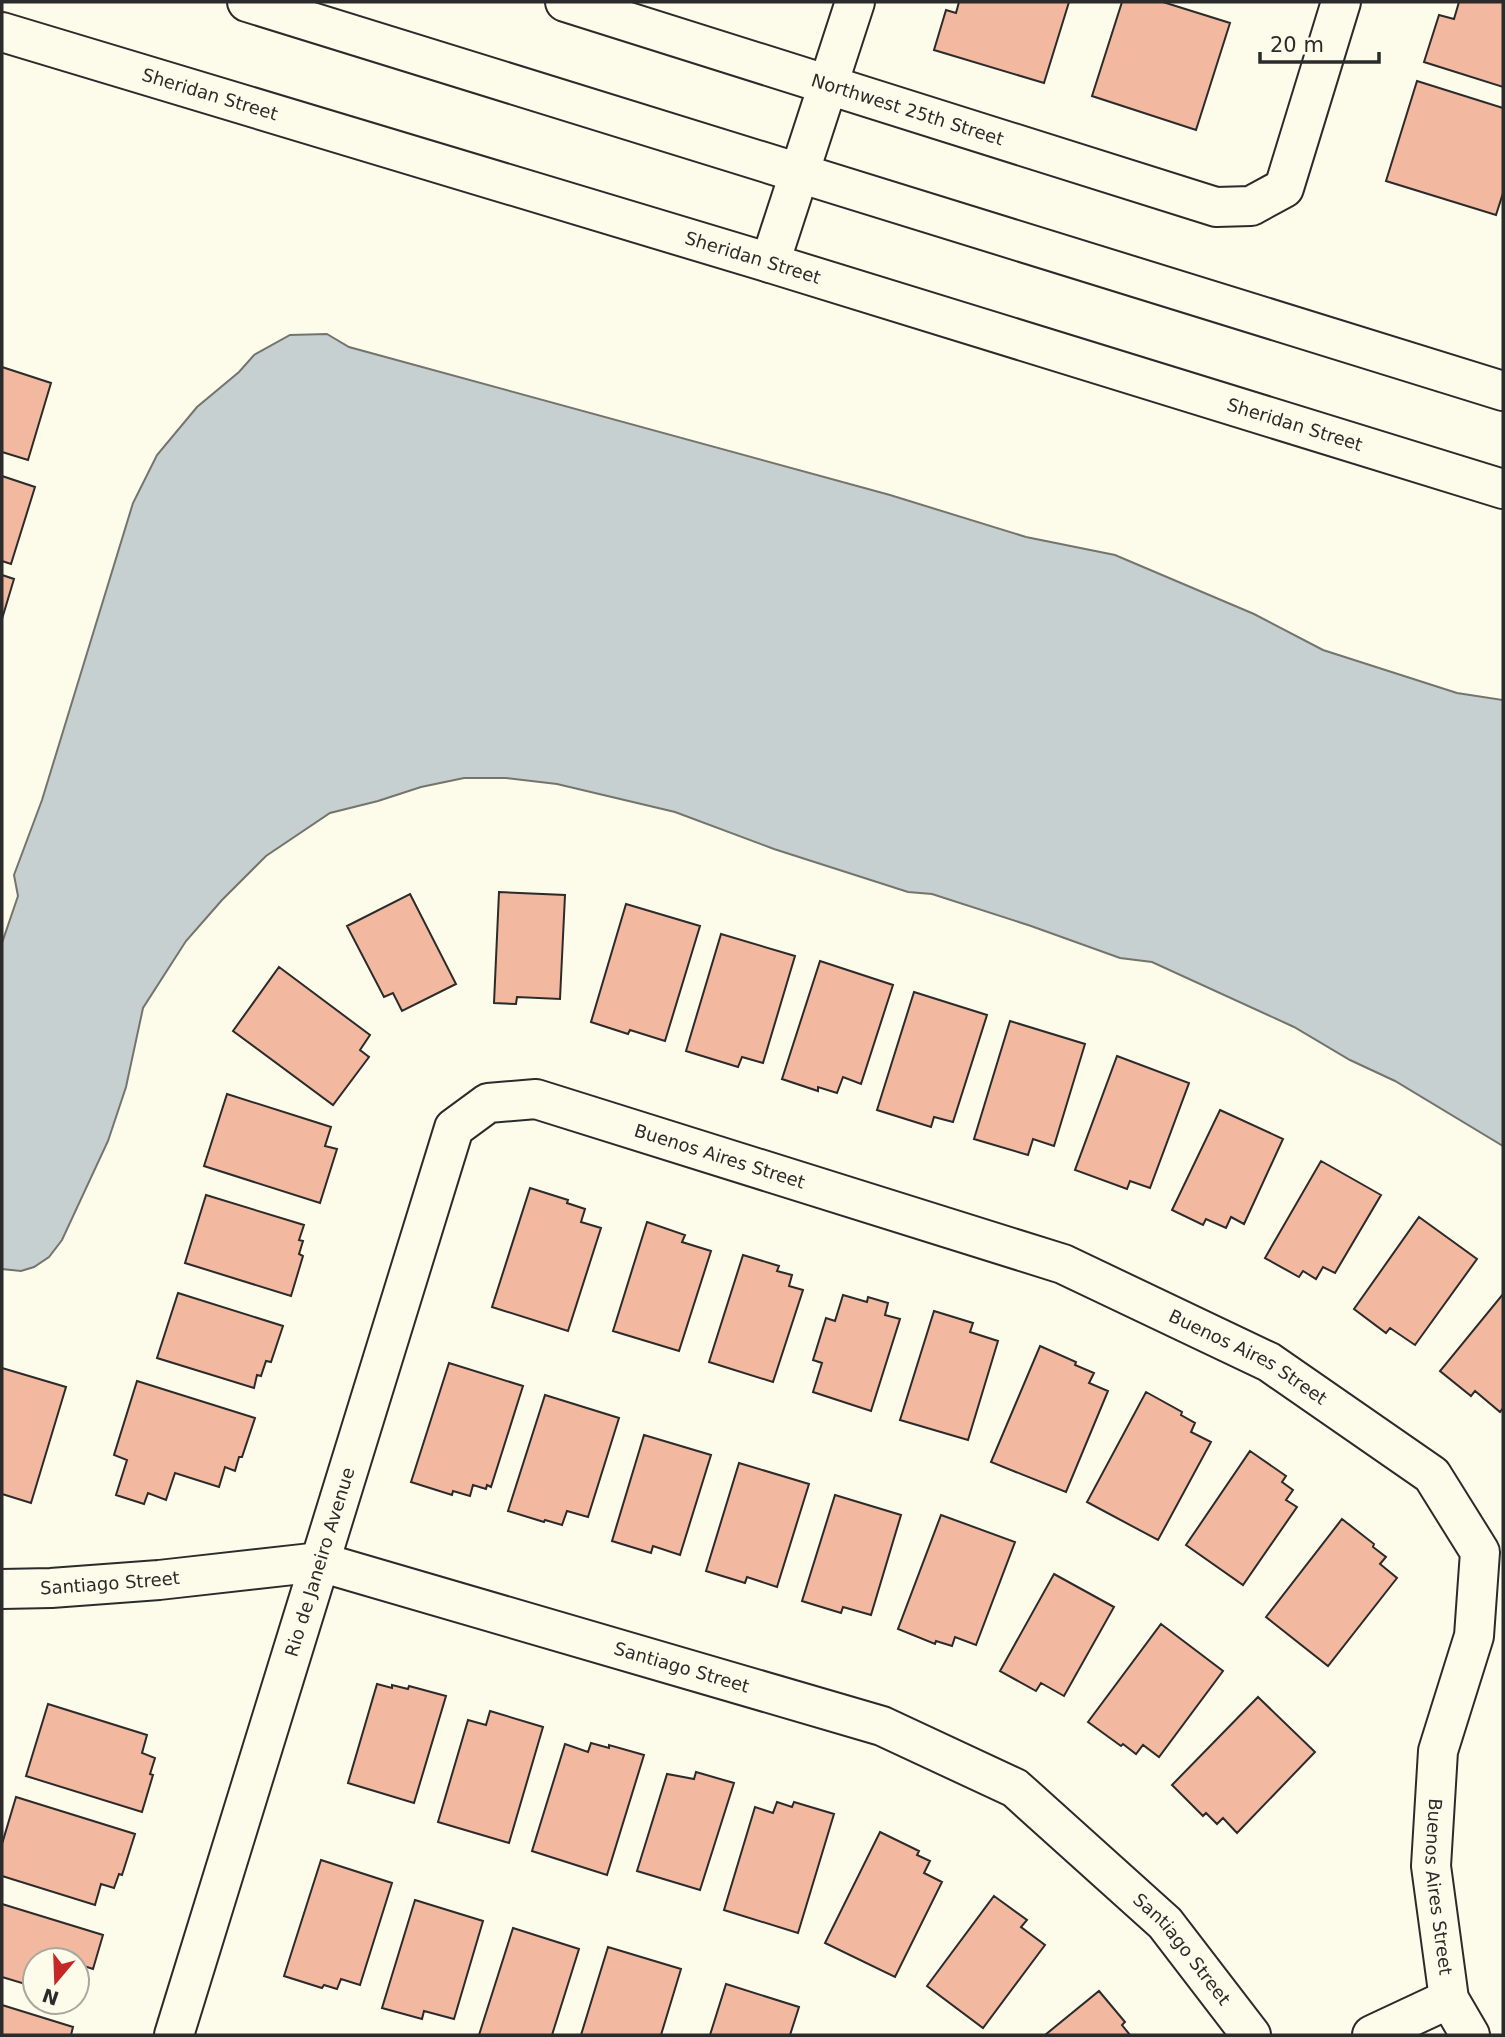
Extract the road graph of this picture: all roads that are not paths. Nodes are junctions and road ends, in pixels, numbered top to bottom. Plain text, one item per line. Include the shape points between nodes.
1 (247, 2) edge
2 (565, 2) edge
3 (855, 2) edge
4 (1341, 2) edge
5 (2, 32) edge
6 (829, 86) junction
7 (801, 173) junction
8 (769, 263) junction
9 (1503, 391) edge
10 (1503, 489) edge
11 (488, 1103) joint
12 (320, 1562) junction
13 (2, 1589) edge
14 (1449, 1999) junction
15 (174, 2035) edge
16 (1251, 2035) edge
17 (1372, 2035) edge
18 (1470, 2035) edge

1 - 7 street
2 - 6 street, Northwest 25th Street
3 - 6 street
4 - 6 street, Northwest 25th Street via 1284,188 1251,206 1216,207
5 - 8 street, Sheridan Street
6 - 7 street
7 - 8 street
7 - 9 street
8 - 10 street, Sheridan Street
11 - 12 street, Rio de Janeiro Avenue via 454,1128
11 - 14 street, Buenos Aires Street via 536,1099 1063,1264 1269,1362 1432,1475 1480,1552 1474,1636 1438,1751 1431,1866
12 - 13 street, Santiago Street via 159,1580
12 - 15 street, Rio de Janeiro Avenue
12 - 16 street, Santiago Street via 882,1726 1015,1788 1164,1923
14 - 17 street
14 - 18 street, Buenos Aires Street

